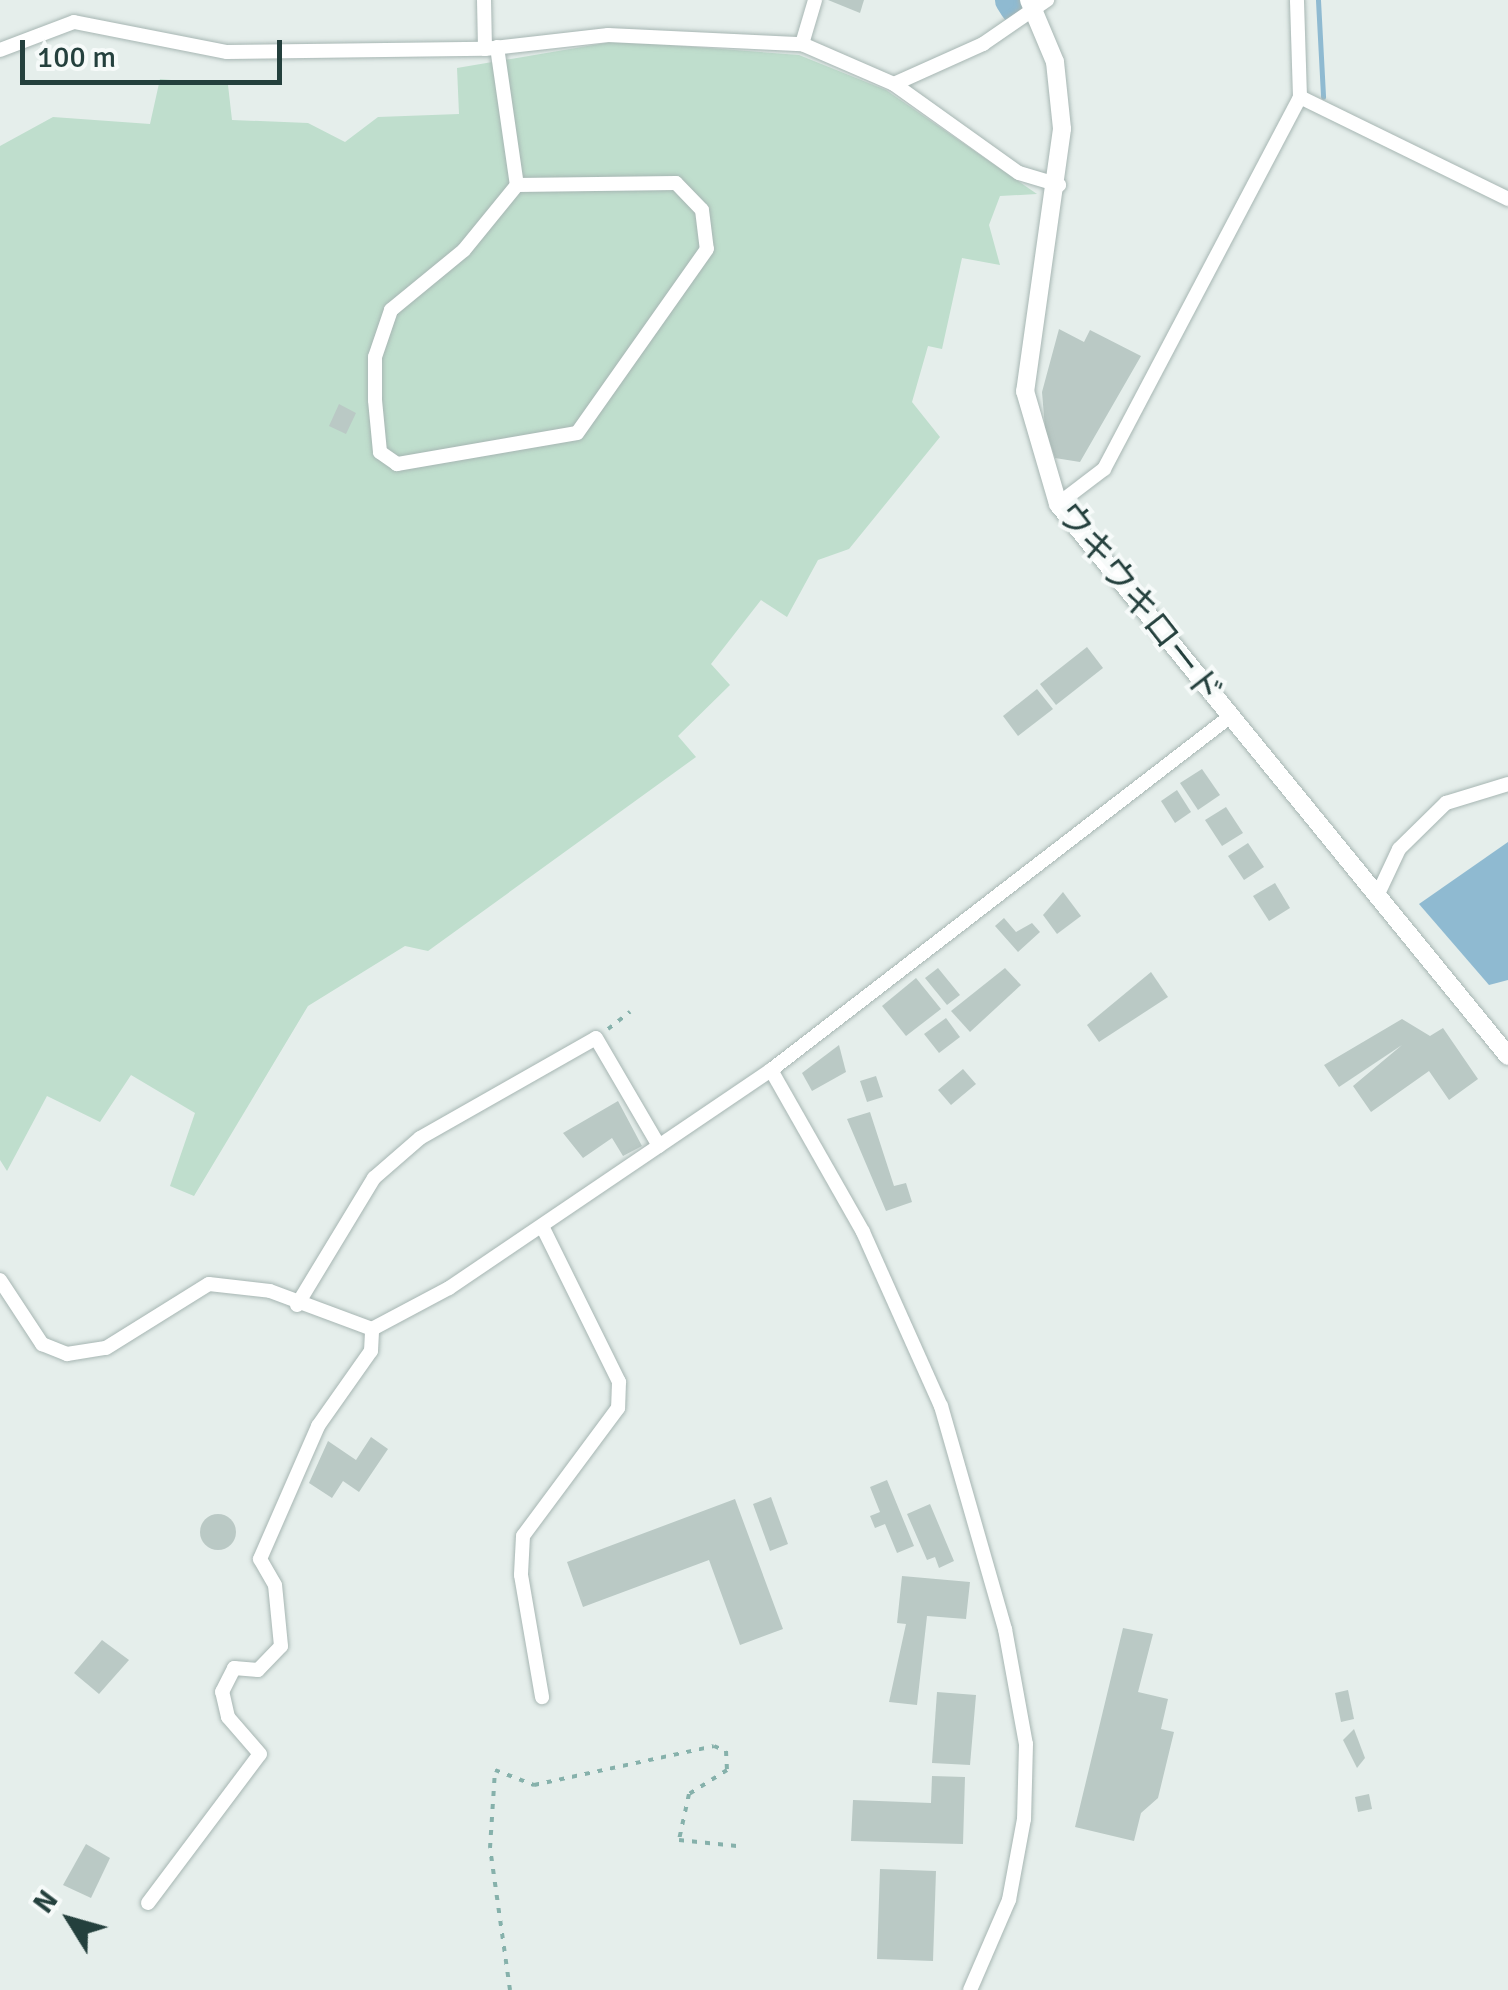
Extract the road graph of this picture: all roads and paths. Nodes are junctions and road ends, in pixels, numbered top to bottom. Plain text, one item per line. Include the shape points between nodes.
1 (484, 0) edge
2 (815, 0) edge
3 (1297, 0) edge
4 (1037, 3) edge
5 (802, 44) junction
6 (491, 48) junction
7 (0, 50) edge
8 (894, 84) junction
9 (1300, 97) junction
10 (1060, 185) junction
11 (517, 186) junction
12 (1508, 199) edge
13 (1058, 504) junction
14 (1228, 718) junction
15 (1508, 784) edge
16 (1377, 896) junction
17 (630, 1012) dead end
18 (1499, 1033) edge
19 (596, 1038) junction
20 (1508, 1056) edge
21 (771, 1070) junction
22 (658, 1146) junction
23 (542, 1226) junction
24 (0, 1280) edge
25 (297, 1305) junction
26 (372, 1329) junction
27 (542, 1697) dead end
28 (737, 1846) dead end
29 (148, 1903) dead end
30 (510, 1990) edge
31 (970, 1990) edge

1 - 6 street
2 - 5 street
3 - 9 street
4 - 8 street
4 - 10 street, ウキウキロード via 1055,62
5 - 6 street via 608,35
5 - 8 street
6 - 7 street via 227,52 74,22
6 - 11 street
8 - 10 street via 1020,173
9 - 12 street
9 - 13 street via 1104,469
10 - 13 street, ウキウキロード via 1025,390
11 - 11 street via 676,182 702,210 707,250 577,432 397,464 380,452 375,400 375,357 392,310 464,250
13 - 14 street, ウキウキロード
14 - 16 street, ウキウキロード
14 - 21 street
15 - 16 street via 1446,803 1399,848
16 - 18 street, ウキウキロード
17 - 19 path
18 - 20 street, ウキウキロード
19 - 22 street
19 - 25 street via 436,1128 374,1178
21 - 22 street
21 - 31 street via 863,1232 941,1406 1005,1630 1026,1744 1024,1818 1010,1900
22 - 23 street
23 - 26 street
23 - 27 street via 618,1382 618,1408 524,1536 521,1574
24 - 25 street via 42,1344 67,1354 106,1348 209,1284 270,1291
25 - 26 street
26 - 29 street via 371,1351 318,1426 260,1559 275,1584 282,1646 258,1670 234,1668 222,1692 228,1716 260,1754
28 - 30 path via 679,1840 689,1794 727,1770 726,1751 714,1746 534,1785 494,1770 490,1848

